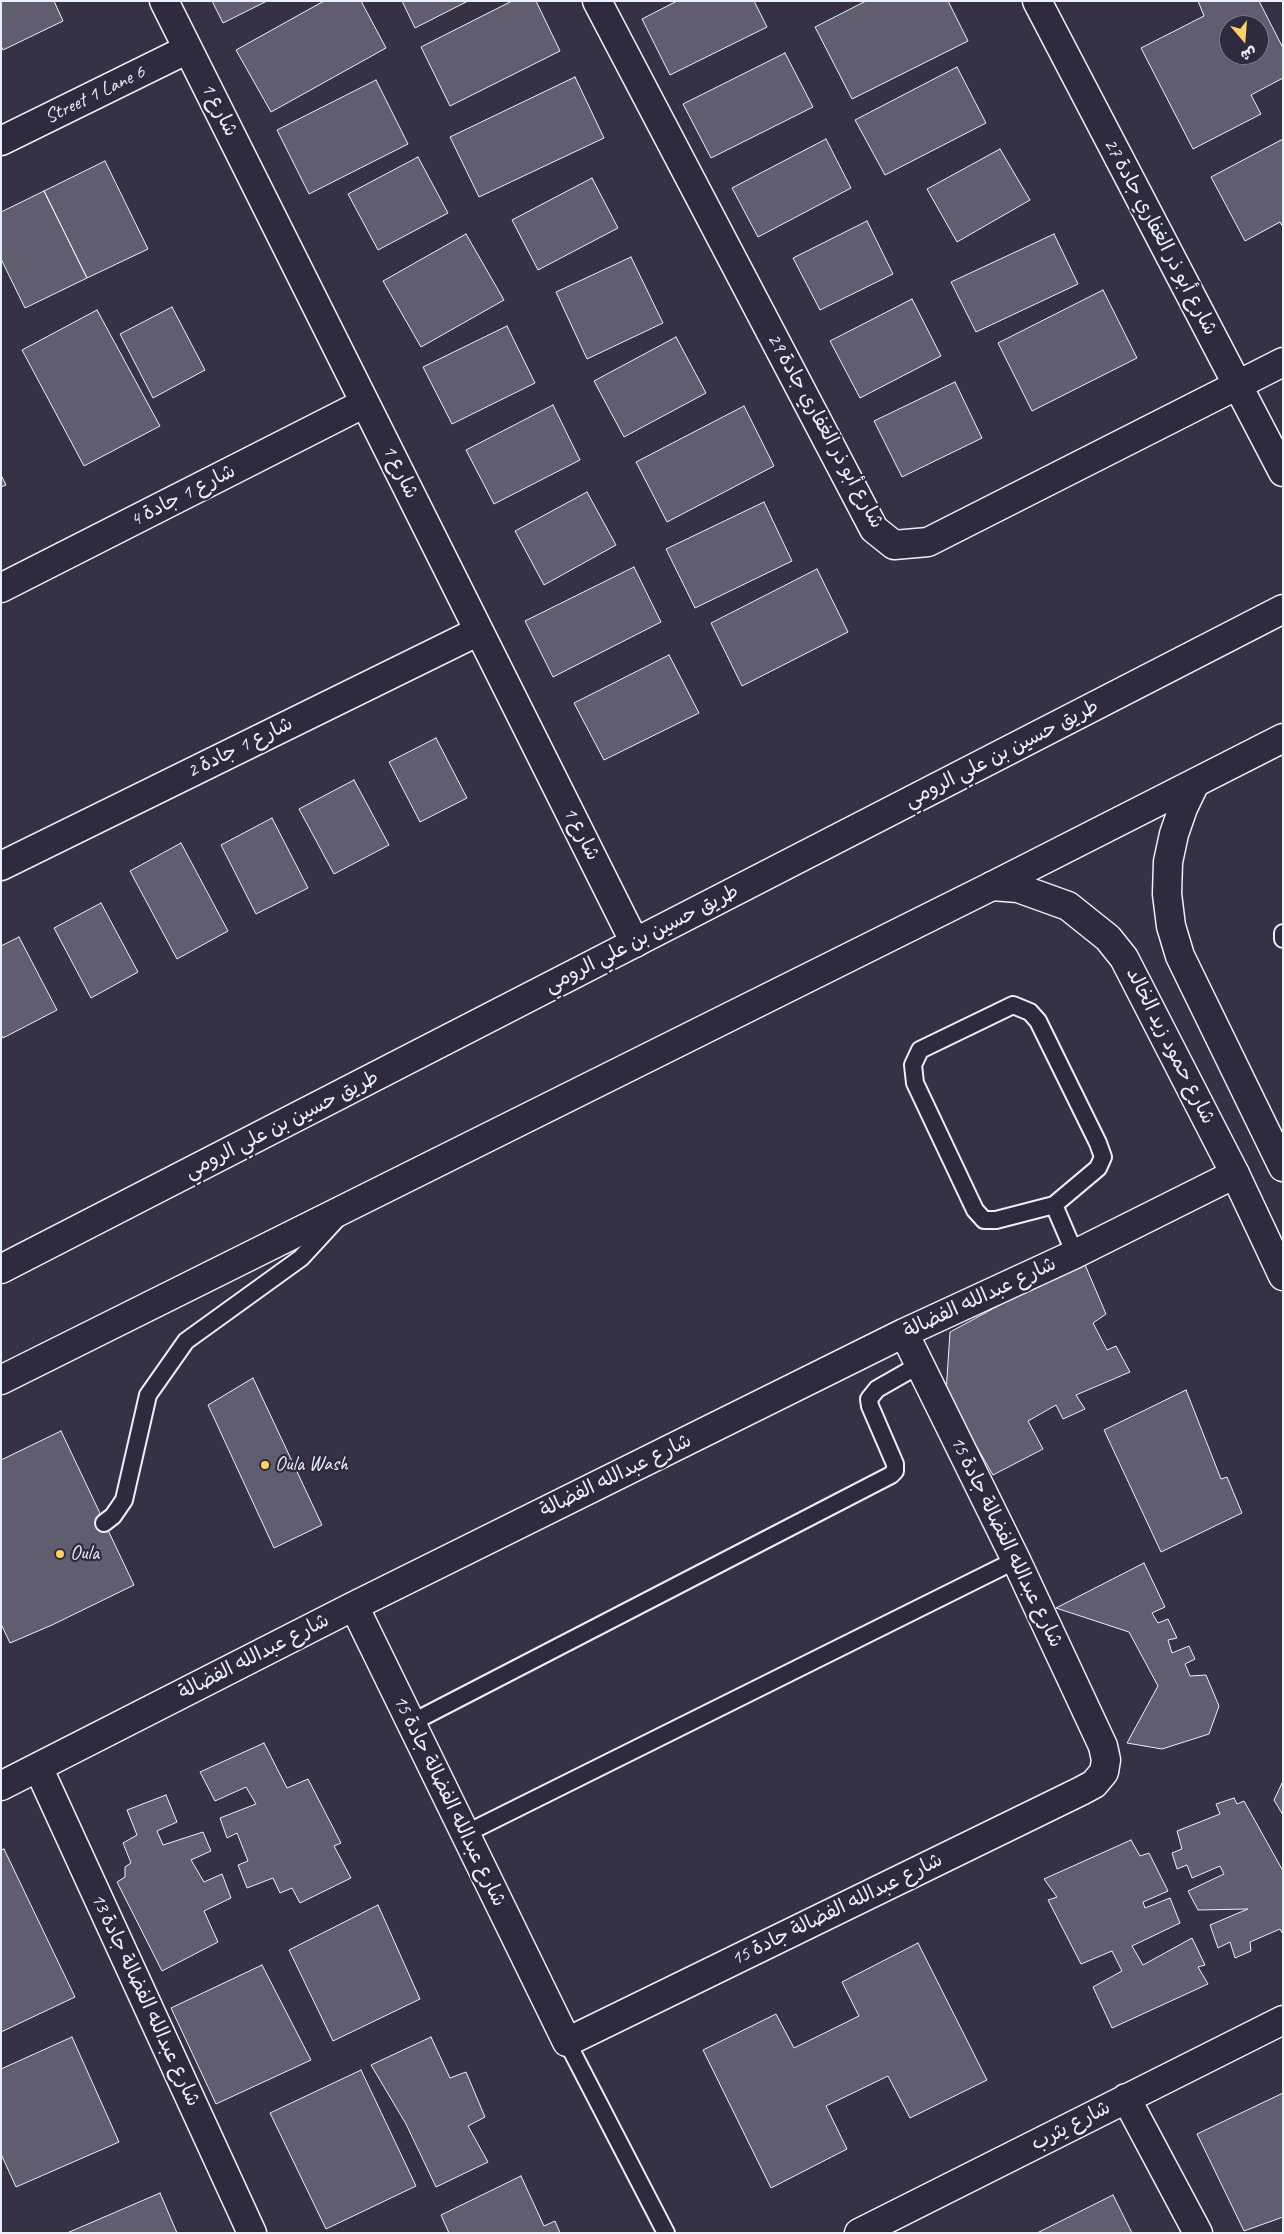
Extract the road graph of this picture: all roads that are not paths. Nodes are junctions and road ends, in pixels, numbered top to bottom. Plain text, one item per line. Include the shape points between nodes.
1 (164, 1) edge
2 (597, 1) edge
3 (1037, 1) edge
4 (188, 49) junction
5 (1, 141) edge
6 (1283, 362) edge
7 (1237, 386) junction
8 (366, 403) junction
9 (1283, 472) edge
10 (1, 588) edge
11 (1283, 609) edge
12 (479, 631) junction
13 (1283, 738) edge
14 (1195, 783) junction
15 (1, 866) edge
16 (992, 886) junction
17 (1283, 933) edge
18 (1283, 939) edge
19 (635, 943) junction
20 (1281, 1160) edge
21 (1235, 1174) junction
22 (1054, 1205) junction
23 (349, 1206) junction
24 (1076, 1254) junction
25 (1, 1269) edge
26 (1283, 1276) edge
27 (904, 1334) junction
28 (919, 1365) junction
29 (1, 1380) edge
30 (104, 1523) dead end
31 (1016, 1560) junction
32 (354, 1606) junction
33 (411, 1723) junction
34 (38, 1767) junction
35 (1, 1786) edge
36 (465, 1834) junction
37 (1283, 2020) edge
38 (567, 2042) junction
39 (1126, 2098) junction
40 (252, 2233) edge
41 (666, 2233) edge
42 (859, 2233) edge
43 (1198, 2233) edge

1 - 4 main road, شارع 1
2 - 7 main road, شارع أبو ذر الغفاري جادة 29 via 874,529 894,545 928,542
3 - 7 main road, شارع أبو ذر الغفاري جادة 27
4 - 5 main road, Street 1 Lane 6
4 - 8 main road, شارع 1
6 - 7 main road, شارع أبو ذر الغفاري جادة 29
7 - 9 main road, شارع أبو ذر الغفاري جادة 27
8 - 10 main road, شارع 1 جادة 4
8 - 12 main road, شارع 1
11 - 19 main road, طريق حسين بن علي الرومي
12 - 15 main road, شارع 1 جادة 2
12 - 19 main road, شارع 1
13 - 14 main road
14 - 16 main road
14 - 20 main road via 1174,834 1168,862 1171,926 1184,964
16 - 21 main road, شارع حمود زيد الخالد via 1018,888 1068,906 1108,938 1137,981
16 - 23 main road
17 - 18 lane
19 - 25 main road, طريق حسين بن علي الرومي
21 - 24 main road, شارع عبدالله الفضالة
21 - 26 main road, شارع حمود زيد الخالد
22 - 22 lane via 996,1220 984,1220 975,1210 915,1084 913,1065 920,1050 1012,1005 1030,1012 1038,1021 1103,1157 1098,1168
22 - 24 lane
23 - 29 main road
23 - 30 lane via 301,1258 186,1341 148,1395 124,1500
24 - 27 main road, شارع عبدالله الفضالة
27 - 28 main road, شارع عبدالله الفضالة جادة 15
27 - 32 main road, شارع عبدالله الفضالة
28 - 31 main road, شارع عبدالله الفضالة جادة 15
28 - 33 lane via 877,1390 870,1399 870,1406 895,1464 891,1475
31 - 36 lane
31 - 38 main road, شارع عبدالله الفضالة جادة 15 via 1103,1746 1104,1772 1094,1784
32 - 33 main road, شارع عبدالله الفضالة جادة 15
32 - 34 main road, شارع عبدالله الفضالة
33 - 36 main road, شارع عبدالله الفضالة جادة 15
34 - 35 main road, شارع عبدالله الفضالة
34 - 40 main road, شارع عبدالله الفضالة جادة 13
36 - 38 main road, شارع عبدالله الفضالة جادة 15
37 - 39 main road, شارع يثرب
38 - 41 lane
39 - 42 main road, شارع يثرب
39 - 43 main road

